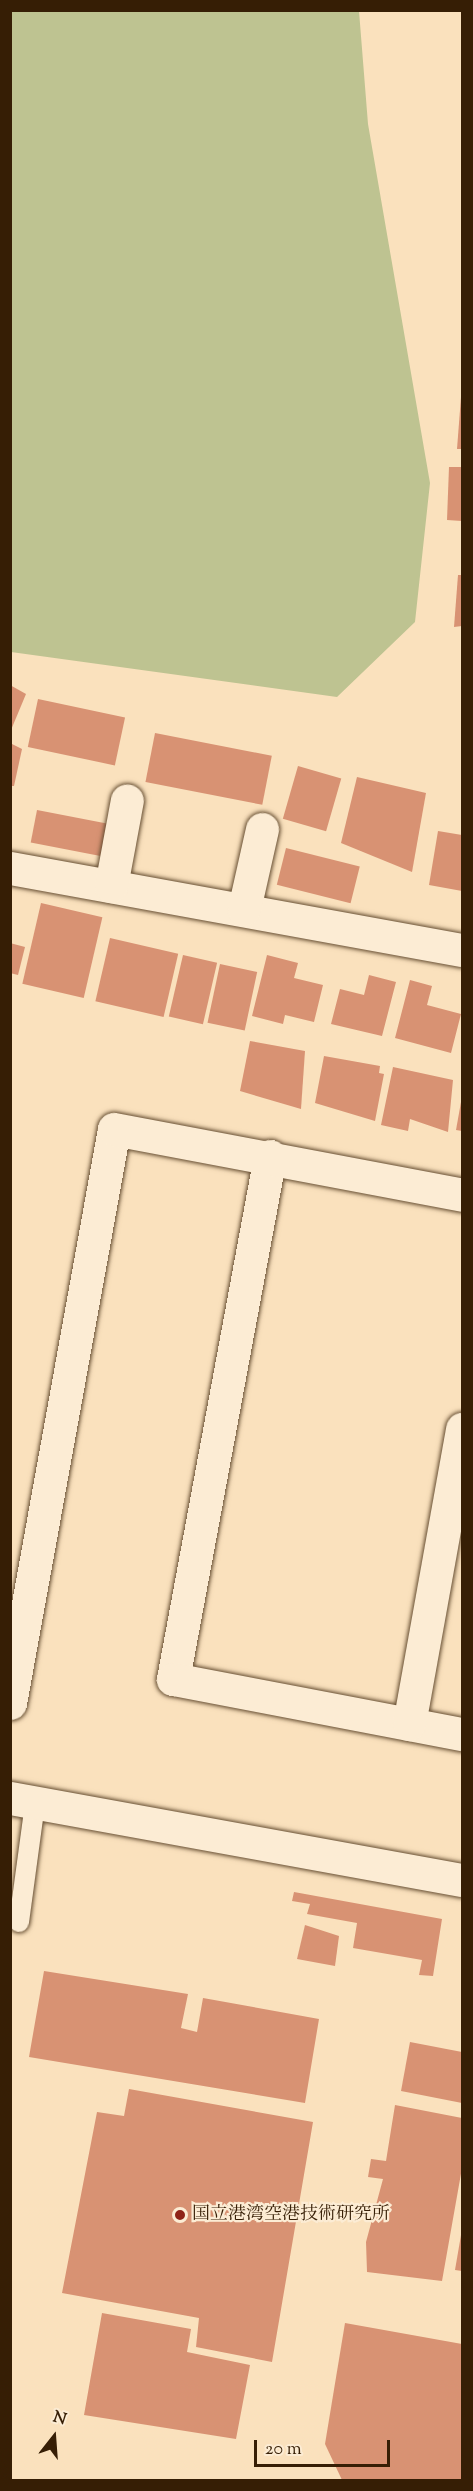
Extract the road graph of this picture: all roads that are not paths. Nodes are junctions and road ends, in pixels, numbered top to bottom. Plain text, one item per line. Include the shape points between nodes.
1 (127, 800) dead end
2 (262, 829) dead end
3 (10, 868) edge
4 (111, 885) junction
5 (244, 909) junction
6 (462, 950) edge
7 (270, 1156) junction
8 (462, 1195) edge
9 (462, 1429) edge
10 (10, 1703) edge
11 (409, 1724) junction
12 (462, 1734) edge
13 (23, 1801) edge
14 (462, 1880) edge
15 (19, 1922) dead end

1 - 4 street
2 - 5 street
3 - 4 street
4 - 5 street
5 - 6 street
7 - 8 street
7 - 10 street via 114,1129
7 - 11 street via 173,1679
9 - 11 street
11 - 12 street
13 - 14 street
13 - 15 lane

